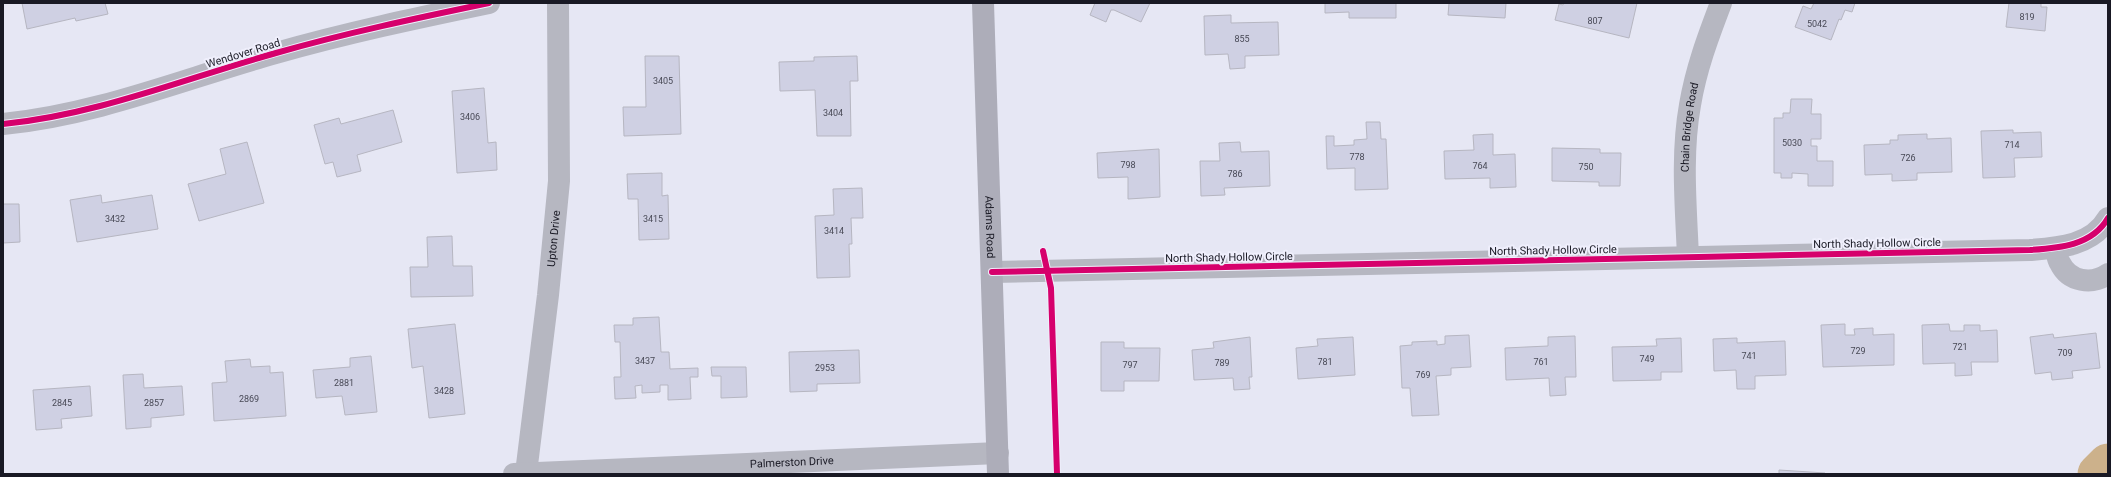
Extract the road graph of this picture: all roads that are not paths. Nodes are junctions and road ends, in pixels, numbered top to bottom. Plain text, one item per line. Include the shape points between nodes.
1 (489, 3) edge
2 (558, 3) edge
3 (984, 3) edge
4 (1721, 3) edge
5 (3, 124) edge
6 (2107, 221) edge
7 (2056, 248) junction
8 (1688, 257) junction
9 (992, 272) junction
10 (2108, 274) edge
11 (998, 463) edge
12 (514, 474) edge
13 (526, 474) edge

1 - 5 street, Wendover Road via 378,26 79,110
2 - 13 street, Upton Drive via 559,181
3 - 9 street, Adams Road
4 - 8 street, Chain Bridge Road via 1703,49 1690,106 1685,144
6 - 7 street, North Shady Hollow Circle via 2093,234 2073,245
7 - 8 street, North Shady Hollow Circle
7 - 10 street via 2060,263 2067,273 2078,280 2100,280
8 - 9 street, North Shady Hollow Circle
9 - 11 street, Adams Road
11 - 13 street, Palmerston Drive
12 - 13 street, Palmerston Drive

